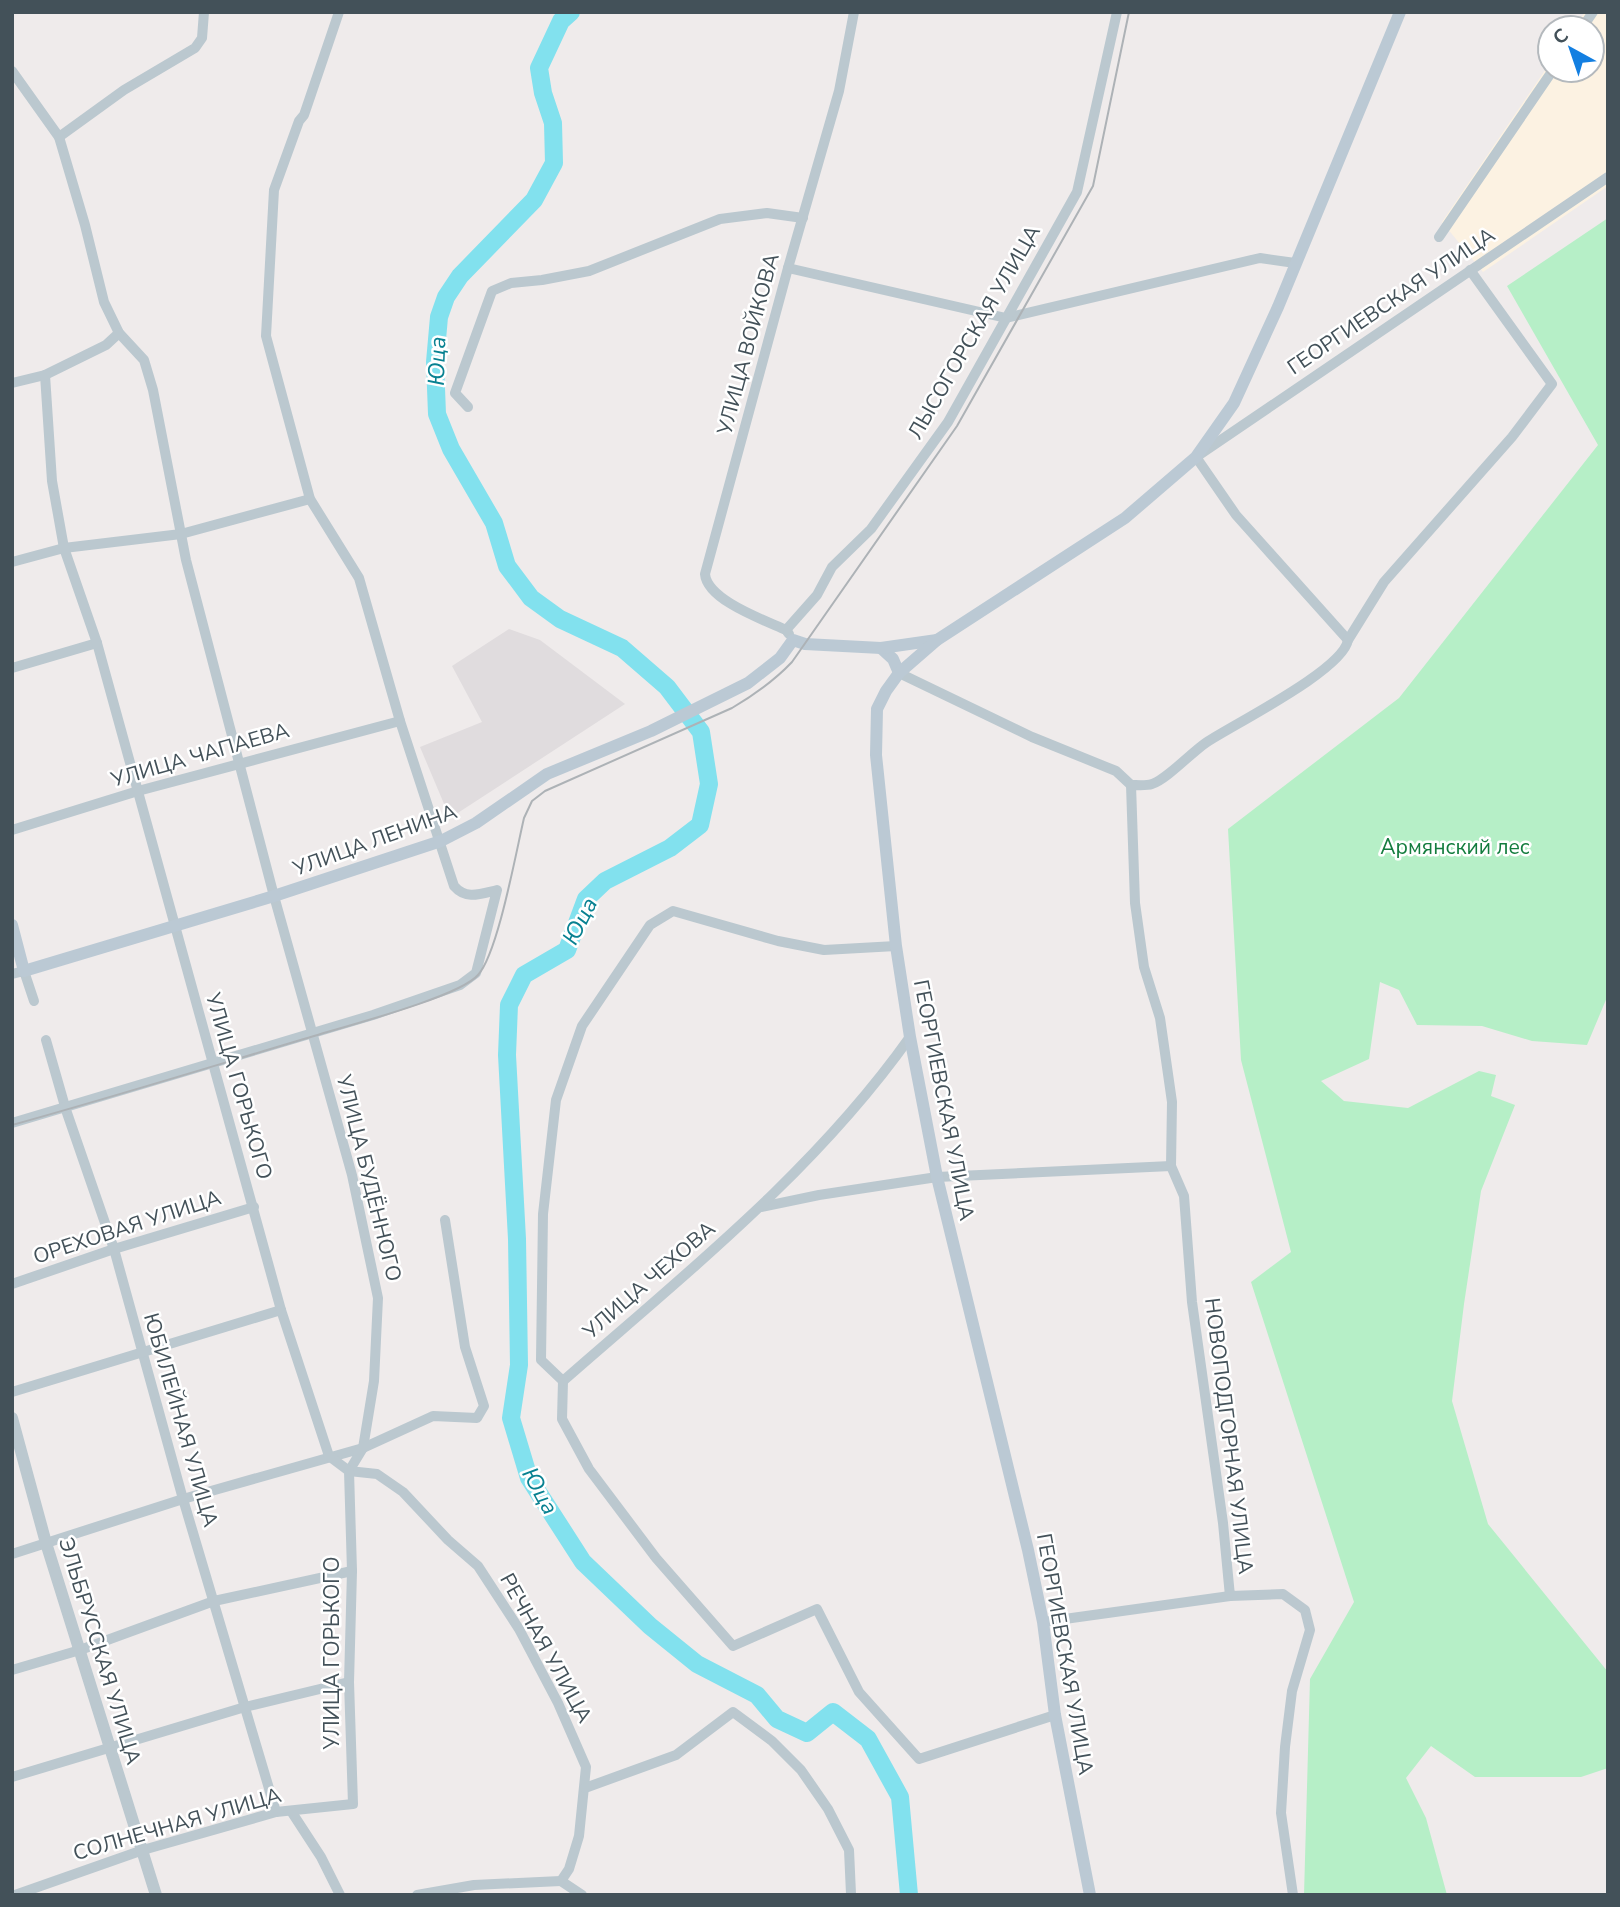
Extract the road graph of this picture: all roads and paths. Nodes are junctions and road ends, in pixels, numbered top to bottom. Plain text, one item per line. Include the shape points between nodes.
1 (204, 12) edge
2 (339, 12) edge
3 (854, 12) edge
4 (1117, 12) edge
5 (1400, 12) edge
6 (12, 71) edge
7 (1543, 84) edge
8 (59, 137) junction
9 (1608, 177) edge
10 (803, 218) junction
11 (1439, 237) dead end
12 (1295, 263) junction
13 (788, 268) junction
14 (1470, 270) junction
15 (1006, 318) junction
16 (119, 334) junction
17 (45, 375) junction
18 (12, 383) edge
19 (468, 407) dead end
20 (1196, 457) junction
21 (310, 499) junction
22 (181, 534) junction
23 (64, 548) junction
24 (12, 562) edge
25 (790, 635) junction
26 (937, 640) junction
27 (1348, 640) junction
28 (97, 643) junction
29 (881, 648) junction
30 (12, 668) edge
31 (900, 673) junction
32 (400, 721) junction
33 (239, 763) junction
34 (1131, 785) junction
35 (138, 791) junction
36 (12, 830) edge
37 (441, 841) junction
38 (274, 897) junction
39 (12, 925) edge
40 (175, 925) junction
41 (896, 946) junction
42 (18, 972) edge
43 (34, 1001) dead end
44 (312, 1033) junction
45 (910, 1037) junction
46 (46, 1040) dead end
47 (212, 1063) junction
48 (65, 1107) junction
49 (12, 1123) edge
50 (1171, 1166) junction
51 (937, 1177) junction
52 (254, 1207) junction
53 (761, 1207) junction
54 (445, 1220) dead end
55 (114, 1250) junction
56 (12, 1284) edge
57 (281, 1310) junction
58 (141, 1353) junction
59 (563, 1381) junction
60 (12, 1392) edge
61 (12, 1418) edge
62 (363, 1448) junction
63 (330, 1456) junction
64 (349, 1471) junction
65 (183, 1499) junction
66 (46, 1543) junction
67 (12, 1554) edge
68 (352, 1571) junction
69 (1230, 1596) junction
70 (214, 1601) junction
71 (1043, 1622) junction
72 (80, 1650) junction
73 (12, 1670) edge
74 (349, 1682) junction
75 (245, 1707) junction
76 (1055, 1715) junction
77 (109, 1746) junction
78 (12, 1777) edge
79 (585, 1788) junction
80 (353, 1804) joint
81 (291, 1811) junction
82 (276, 1812) junction
83 (143, 1850) junction
84 (561, 1881) junction
85 (851, 1894) edge
86 (15, 1895) edge
87 (156, 1895) edge
88 (340, 1895) edge
89 (417, 1895) edge
90 (582, 1895) edge
91 (1090, 1895) edge
92 (1293, 1895) edge

1 - 8 street via 202,38 195,48 124,90
2 - 21 street via 274,190 266,336
3 - 10 street, УЛИЦА ВОЙКОВА via 839,91
4 - 15 street, ЛЫСОГОРСКАЯ УЛИЦА via 1077,192
5 - 12 main road, ГЕОРГИЕВСКАЯ УЛИЦА
6 - 8 street, УЛИЦА БУДЁННОГО
7 - 11 street
8 - 16 street, УЛИЦА БУДЁННОГО via 104,303
9 - 14 street, ГЕОРГИЕВСКАЯ УЛИЦА
10 - 13 street, УЛИЦА ВОЙКОВА
10 - 19 street via 767,213 720,219 589,271 511,283 492,291 455,394
12 - 15 street via 1260,258
12 - 20 main road, ГЕОРГИЕВСКАЯ УЛИЦА via 1234,403
13 - 15 street
13 - 25 street, УЛИЦА ВОЙКОВА via 705,574 706,583 719,596
14 - 20 street, ГЕОРГИЕВСКАЯ УЛИЦА
14 - 27 street via 1552,384 1512,437 1384,583
15 - 25 street, ЛЫСОГОРСКАЯ УЛИЦА via 948,422 872,529 832,567
16 - 17 street
16 - 22 street, УЛИЦА БУДЁННОГО via 144,360
17 - 18 street
17 - 23 street, УЛИЦА ГОРЬКОГО via 52,481
20 - 26 main road, ГЕОРГИЕВСКАЯ УЛИЦА via 1125,518
20 - 27 street via 1236,514
21 - 22 street
21 - 32 street via 359,578
22 - 23 street
22 - 33 street, УЛИЦА БУДЁННОГО
23 - 24 street
23 - 28 street, УЛИЦА ГОРЬКОГО
25 - 29 main road via 804,644
25 - 37 main road, УЛИЦА ЛЕНИНА via 780,659 748,683 651,731 547,774
26 - 29 main road
26 - 31 main road, ГЕОРГИЕВСКАЯ УЛИЦА
27 - 34 street via 1338,658 1207,743 1154,784
28 - 30 street
28 - 35 street, УЛИЦА ГОРЬКОГО
29 - 31 main road
31 - 34 street via 1032,737 1116,771
31 - 41 main road, ГЕОРГИЕВСКАЯ УЛИЦА via 880,702 875,723
32 - 33 street, УЛИЦА ЧАПАЕВА
32 - 37 street
33 - 35 street, УЛИЦА ЧАПАЕВА
33 - 38 street, УЛИЦА БУДЁННОГО
34 - 50 street, НОВОПОДГОРНАЯ УЛИЦА via 1135,903 1144,967 1160,1018 1172,1102
35 - 36 street, УЛИЦА ЧАПАЕВА
35 - 40 street, УЛИЦА ГОРЬКОГО
37 - 38 main road, УЛИЦА ЛЕНИНА
37 - 44 street via 454,886 461,893 472,896 497,890 476,974 460,985
38 - 40 main road, УЛИЦА ЛЕНИНА
38 - 44 street, УЛИЦА БУДЁННОГО
39 - 42 main road
40 - 42 main road, УЛИЦА ЛЕНИНА
40 - 47 street, УЛИЦА ГОРЬКОГО
41 - 45 main road, ГЕОРГИЕВСКАЯ УЛИЦА
41 - 59 street via 824,950 673,911 650,925 582,1026 556,1100 543,1214 541,1360
42 - 43 street
44 - 47 street
44 - 62 street, УЛИЦА БУДЁННОГО via 352,1175 378,1298 374,1381
45 - 51 main road, ГЕОРГИЕВСКАЯ УЛИЦА
45 - 53 street, УЛИЦА ЧЕХОВА via 850,1115
46 - 48 street, ЮБИЛЕЙНАЯ УЛИЦА
47 - 48 street
47 - 52 street, УЛИЦА ГОРЬКОГО
48 - 49 street
48 - 55 street, ЮБИЛЕЙНАЯ УЛИЦА
50 - 51 street
50 - 69 street, НОВОПОДГОРНАЯ УЛИЦА via 1184,1196 1192,1302
51 - 53 street, УЛИЦА ЧЕХОВА
51 - 71 main road, ГЕОРГИЕВСКАЯ УЛИЦА
52 - 55 street, ОРЕХОВАЯ УЛИЦА
52 - 57 street, УЛИЦА ГОРЬКОГО
53 - 59 street, УЛИЦА ЧЕХОВА
54 - 62 street via 464,1347 484,1406 477,1418 433,1416
55 - 56 street, ОРЕХОВАЯ УЛИЦА
55 - 58 street, ЮБИЛЕЙНАЯ УЛИЦА
57 - 58 street
57 - 63 street, УЛИЦА ГОРЬКОГО
58 - 60 street
58 - 65 street, ЮБИЛЕЙНАЯ УЛИЦА
59 - 76 street via 562,1419 589,1469 656,1559 733,1646 817,1609 859,1692 919,1759
61 - 66 street, ЭЛЬБРУССКАЯ УЛИЦА
62 - 63 street
62 - 64 street, УЛИЦА БУДЁННОГО
63 - 64 street
63 - 65 street
64 - 68 street, УЛИЦА ГОРЬКОГО
64 - 79 street, РЕЧНАЯ УЛИЦА via 377,1474 402,1492 478,1566 519,1629 558,1703 586,1767
65 - 66 street
65 - 70 street, ЮБИЛЕЙНАЯ УЛИЦА
66 - 67 street
66 - 72 street, ЭЛЬБРУССКАЯ УЛИЦА
68 - 70 street
68 - 74 street, УЛИЦА ГОРЬКОГО
69 - 71 street
69 - 92 street, НОВОПОДГОРНАЯ УЛИЦА via 1283,1594 1305,1610 1310,1630 1292,1691 1283,1773 1281,1813
70 - 72 street
70 - 75 street, ЮБИЛЕЙНАЯ УЛИЦА
71 - 76 main road, ГЕОРГИЕВСКАЯ УЛИЦА
72 - 73 street
72 - 77 street, ЭЛЬБРУССКАЯ УЛИЦА
74 - 75 street
74 - 80 street, УЛИЦА ГОРЬКОГО
75 - 77 street
75 - 82 street, ЮБИЛЕЙНАЯ УЛИЦА
76 - 91 main road, ГЕОРГИЕВСКАЯ УЛИЦА
77 - 78 street
77 - 83 street, ЭЛЬБРУССКАЯ УЛИЦА
79 - 84 street, РЕЧНАЯ УЛИЦА via 579,1836
79 - 85 street via 676,1755 733,1712 801,1770 828,1810 849,1850
80 - 81 street, СОЛНЕЧНАЯ УЛИЦА
81 - 82 street, СОЛНЕЧНАЯ УЛИЦА
81 - 88 street
82 - 83 street, СОЛНЕЧНАЯ УЛИЦА
83 - 86 street, СОЛНЕЧНАЯ УЛИЦА
83 - 87 street, ЭЛЬБРУССКАЯ УЛИЦА
84 - 89 street via 474,1885
84 - 90 street

